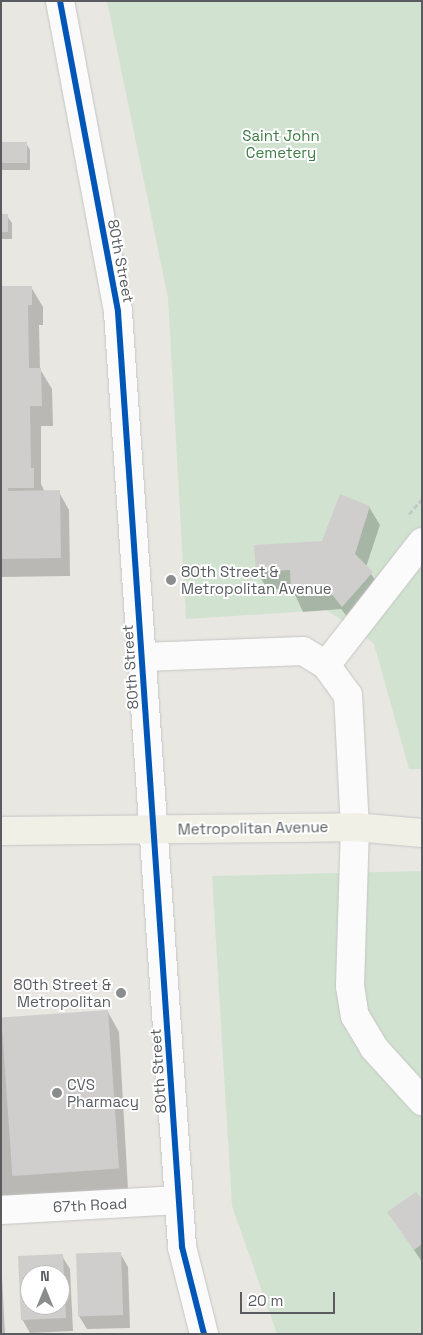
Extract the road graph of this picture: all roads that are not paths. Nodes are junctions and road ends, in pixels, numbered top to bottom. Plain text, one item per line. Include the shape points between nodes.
1 (60, 1) edge
2 (422, 542) edge
3 (142, 657) junction
4 (326, 666) junction
5 (422, 818) edge
6 (355, 827) junction
7 (154, 829) junction
8 (1, 831) edge
9 (422, 833) edge
10 (422, 1101) edge
11 (179, 1200) junction
12 (1, 1210) edge
13 (204, 1334) edge

1 - 3 street, 80th Street via 118,312
2 - 4 street
3 - 4 street via 304,651
3 - 7 street, 80th Street
4 - 6 street via 348,695
5 - 6 main road, Metropolitan Avenue
6 - 7 main road, Metropolitan Avenue
6 - 9 main road, Metropolitan Avenue
6 - 10 street via 350,986 355,1016 363,1034
7 - 8 main road, Metropolitan Avenue
7 - 11 street, 80th Street
11 - 12 street, 67th Road
11 - 13 street, 80th Street via 182,1247

